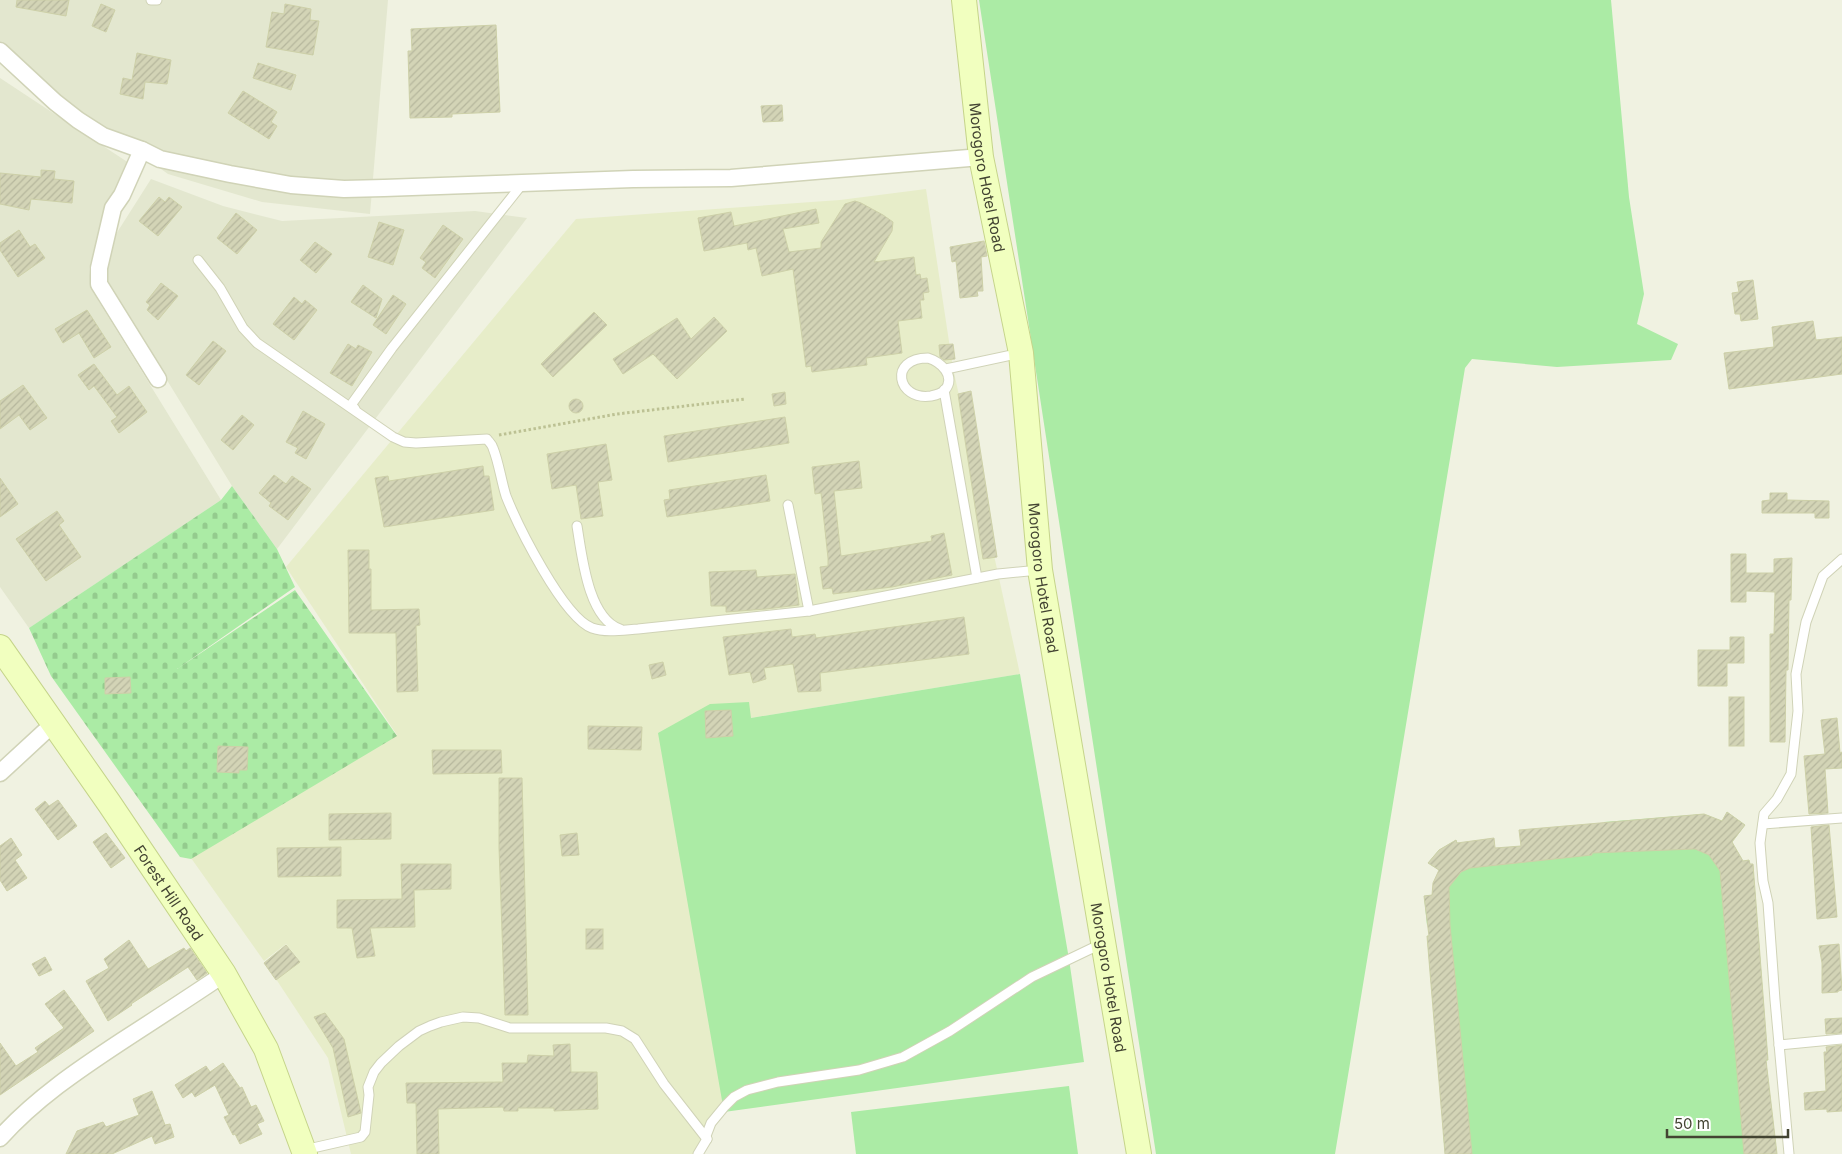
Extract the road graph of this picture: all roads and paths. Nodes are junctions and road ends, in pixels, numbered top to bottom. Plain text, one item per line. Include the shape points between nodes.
1 (151, 0) edge
2 (157, 0) edge
3 (964, 0) edge
4 (0, 51) edge
5 (142, 150) junction
6 (981, 157) junction
7 (523, 182) junction
8 (198, 260) dead end
9 (1021, 353) junction
10 (946, 369) junction
11 (158, 379) dead end
12 (944, 390) junction
13 (745, 399) dead end
14 (358, 412) junction
15 (487, 439) junction
16 (788, 505) dead end
17 (577, 526) dead end
18 (1842, 559) edge
19 (1040, 570) junction
20 (977, 578) junction
21 (809, 611) junction
22 (638, 629) junction
23 (0, 647) edge
24 (53, 724) junction
25 (0, 772) edge
26 (1842, 818) edge
27 (1763, 824) junction
28 (1104, 943) junction
29 (224, 974) junction
30 (1842, 1039) edge
31 (1779, 1045) junction
32 (0, 1138) edge
33 (707, 1139) junction
34 (304, 1152) edge
35 (698, 1154) edge
36 (1139, 1154) edge
37 (1790, 1154) edge

1 - 2 lane
3 - 6 street, Morogoro Hotel Road
4 - 5 street via 78,120 103,136
5 - 7 street via 160,159 291,185 354,188
5 - 11 street via 113,208 99,268 99,284
6 - 7 street via 732,178
6 - 9 street, Morogoro Hotel Road
7 - 14 lane via 351,405
8 - 14 lane via 256,343
9 - 10 lane
9 - 19 street, Morogoro Hotel Road
10 - 12 lane via 948,383
10 - 12 lane via 938,361 928,358 908,362 902,374 905,387 917,396 934,396
12 - 20 lane
13 - 15 path via 617,414
14 - 15 lane via 393,437 407,442
15 - 22 lane via 520,526 563,600 582,622 594,629
16 - 21 lane
17 - 22 lane via 586,576 603,616 618,630
18 - 27 lane via 1823,576 1806,622 1796,674 1798,711 1792,774 1764,814
19 - 20 lane
19 - 28 street, Morogoro Hotel Road
20 - 21 lane
21 - 22 lane
23 - 24 street, Forest Hill Road
24 - 25 street
24 - 29 street, Forest Hill Road
26 - 27 lane
27 - 31 lane via 1760,843
28 - 33 lane via 1032,977 950,1031 903,1057 859,1070 767,1084 741,1093 711,1124
28 - 36 street, Morogoro Hotel Road
29 - 32 street via 84,1066 28,1109
29 - 34 street, Forest Hill Road via 266,1049
30 - 31 lane
31 - 37 lane
33 - 34 lane via 630,1035 597,1028 510,1028 480,1018 463,1017 419,1031 381,1063 368,1087 365,1127 361,1137
33 - 35 lane

